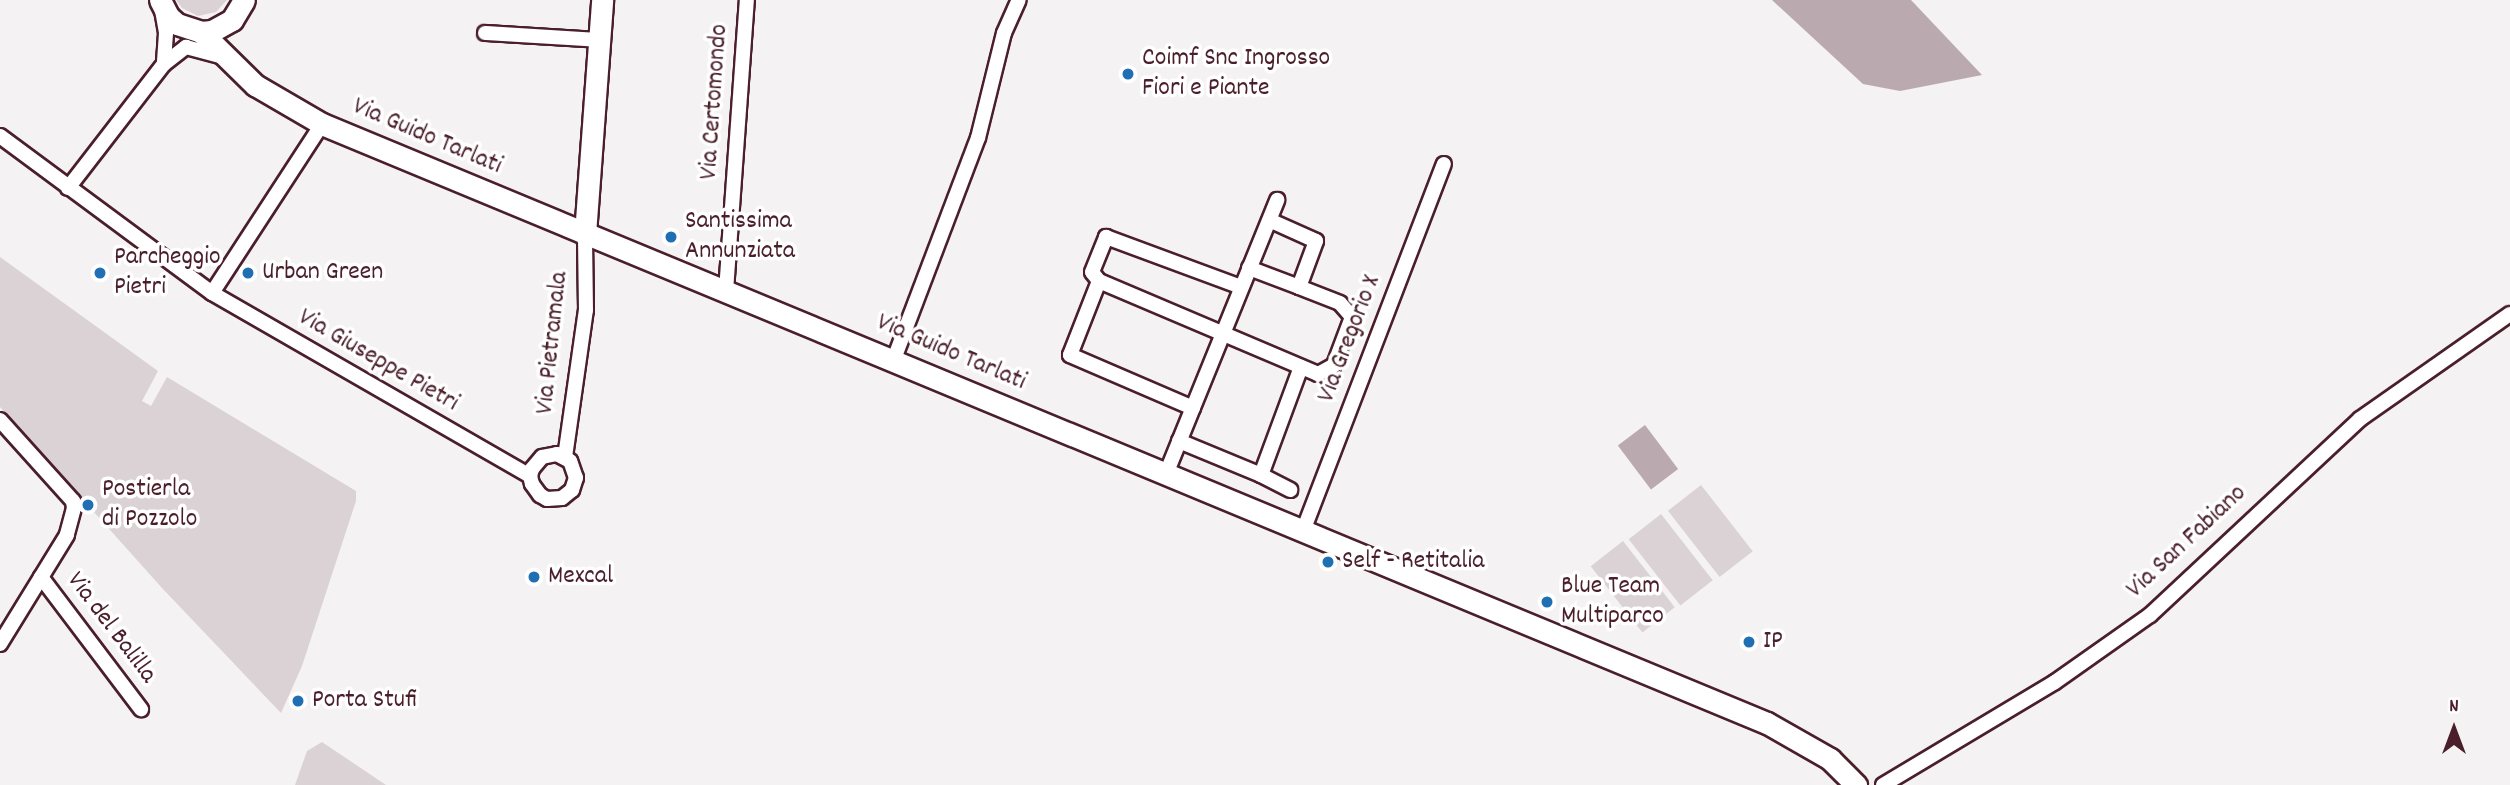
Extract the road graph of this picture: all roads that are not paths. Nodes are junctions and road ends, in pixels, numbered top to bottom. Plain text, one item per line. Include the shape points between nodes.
1 (244, 0) edge
2 (602, 0) edge
3 (747, 0) edge
4 (1019, 0) edge
5 (159, 2) edge
6 (232, 20) junction
7 (485, 33) dead end
8 (194, 39) junction
9 (599, 40) junction
10 (164, 64) junction
11 (235, 66) junction
12 (322, 124) junction
13 (0, 136) edge
14 (1444, 164) dead end
15 (68, 188) junction
16 (1277, 200) dead end
17 (1269, 220) junction
18 (585, 234) junction
19 (1249, 268) junction
20 (1099, 281) junction
21 (1241, 288) junction
22 (1299, 288) junction
23 (726, 292) junction
24 (212, 293) junction
25 (2510, 314) edge
26 (1222, 335) junction
27 (894, 359) junction
28 (1301, 367) junction
29 (1193, 408) junction
30 (0, 420) edge
31 (1179, 441) junction
32 (565, 457) junction
33 (1166, 474) junction
34 (1261, 475) junction
35 (530, 476) junction
36 (1290, 490) dead end
37 (1303, 531) junction
38 (1368, 558) junction
39 (41, 577) junction
40 (1433, 585) junction
41 (1532, 613) junction
42 (0, 644) edge
43 (1655, 677) junction
44 (141, 709) dead end
45 (1856, 785) edge
46 (1883, 785) edge

1 - 6 main road
2 - 9 main road
3 - 23 street, Via Certomondo
4 - 27 street via 1004,33 978,138
5 - 8 main road, Via Guido Tarlati
5 - 10 street via 166,33
6 - 8 main road
6 - 11 main road via 229,39
7 - 9 street
8 - 10 street
8 - 11 main road, Via Guido Tarlati
9 - 18 main road
10 - 15 street
11 - 12 main road, Via Guido Tarlati via 267,94
12 - 18 main road, Via Guido Tarlati
12 - 24 street
13 - 15 street, Via Giuseppe Pietri
14 - 37 street, Via Gregorio X
15 - 24 street, Via Giuseppe Pietri
16 - 17 street
17 - 19 street
17 - 22 street via 1316,241
18 - 23 main road, Via Guido Tarlati
18 - 32 street, Via Pietramala via 586,310
19 - 21 street
19 - 22 street
20 - 21 street via 1092,272 1106,237
20 - 26 street
20 - 29 street via 1070,355
21 - 26 street
22 - 28 street via 1340,303 1352,317 1334,365 1318,374
23 - 27 main road, Via Guido Tarlati
24 - 35 street, Via Giuseppe Pietri
25 - 46 street, Via San Fabiano via 2360,419 2150,615 2055,682
26 - 28 street
26 - 29 street
27 - 33 main road, Via Guido Tarlati
28 - 34 street
29 - 31 street
30 - 39 street via 73,501 71,525
31 - 33 street
31 - 34 street
32 - 35 street via 542,457
32 - 35 street, Via Giuseppe Pietri via 576,478 567,495 547,499 535,490
33 - 37 main road, Via Guido Tarlati
34 - 36 street
37 - 38 main road, Via Guido Tarlati
38 - 40 main road, Via Guido Tarlati
38 - 41 main road via 1440,575
39 - 42 street
39 - 44 street, Via del Balilla
40 - 41 main road via 1529,617
40 - 43 main road, Via Guido Tarlati
41 - 43 main road via 1584,636
43 - 45 main road via 1767,723 1830,759

